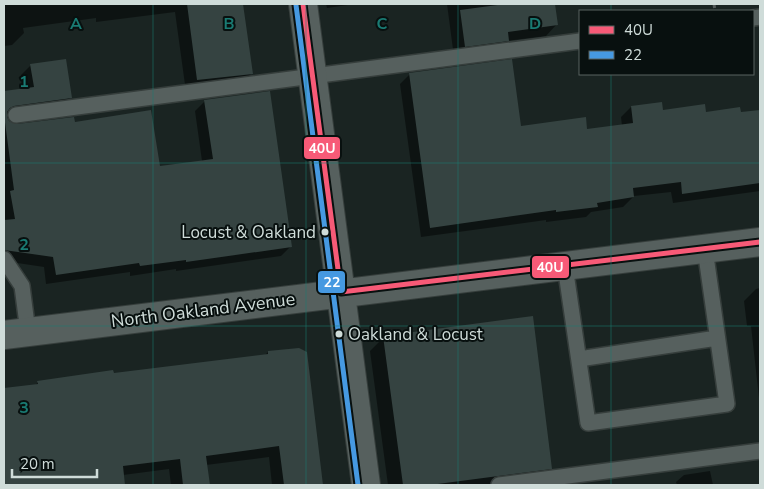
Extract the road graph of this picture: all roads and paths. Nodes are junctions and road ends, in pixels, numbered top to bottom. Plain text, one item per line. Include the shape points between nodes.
1 (303, 4) edge
2 (579, 41) edge
3 (313, 77) junction
4 (16, 115) dead end
5 (760, 242) edge
6 (705, 249) junction
7 (4, 259) edge
8 (565, 266) junction
9 (341, 292) junction
10 (16, 333) edge
11 (718, 338) junction
12 (579, 359) junction
13 (760, 451) edge
14 (366, 485) edge
15 (499, 485) edge

1 - 3 main road
2 - 3 lane
3 - 4 lane
3 - 9 main road
5 - 6 main road, North Oakland Avenue
6 - 8 main road, North Oakland Avenue
6 - 11 lane
7 - 10 lane via 22,286
8 - 9 main road, North Oakland Avenue
8 - 12 lane
9 - 10 main road, North Oakland Avenue
9 - 14 main road
11 - 12 lane
11 - 12 lane via 727,404 588,424
13 - 15 lane

